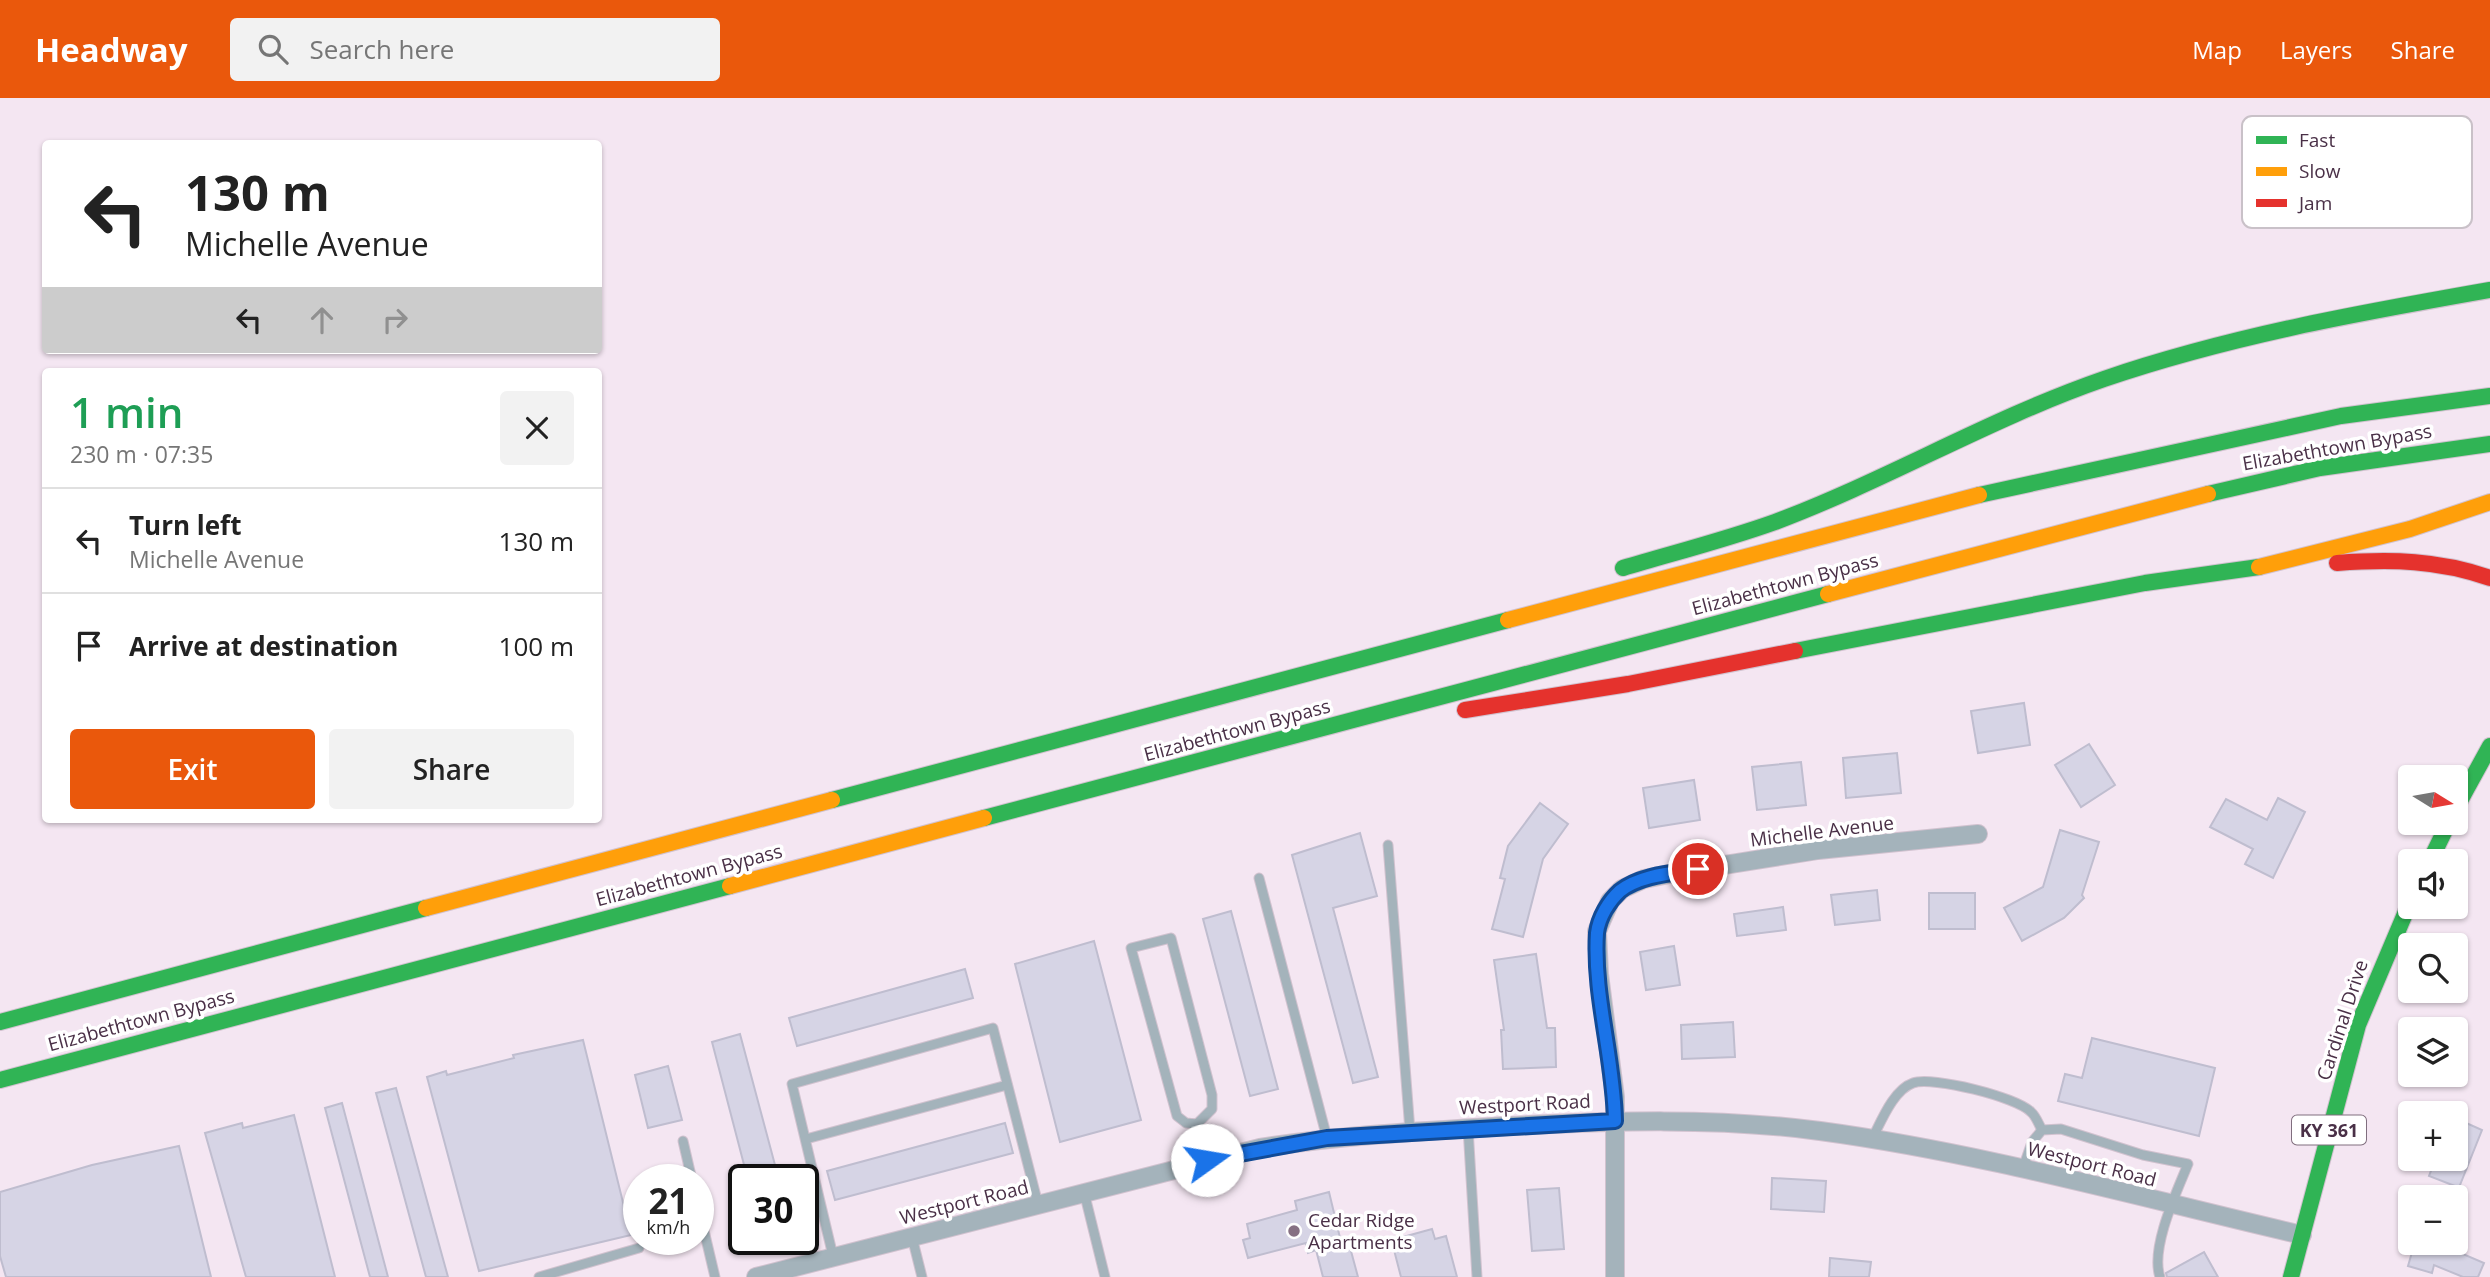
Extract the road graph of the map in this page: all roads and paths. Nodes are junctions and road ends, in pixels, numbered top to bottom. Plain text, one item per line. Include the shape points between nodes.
1 (2438, 283) dead end
2 (2490, 290) edge
3 (2284, 327) junction
4 (2490, 396) edge
5 (2490, 443) edge
6 (2490, 502) edge
7 (2261, 567) junction
8 (1608, 573) dead end
9 (2490, 578) edge
10 (1543, 593) dead end
11 (1165, 713) junction
12 (1280, 740) junction
13 (2490, 746) edge
14 (2468, 786) edge
15 (1978, 834) dead end
16 (1388, 845) dead end
17 (1259, 878) dead end
18 (2403, 919) edge
19 (0, 1022) edge
20 (0, 1080) edge
21 (1007, 1085) junction
22 (1615, 1121) junction
23 (1197, 1125) junction
24 (1468, 1128) junction
25 (2042, 1130) junction
26 (1410, 1131) junction
27 (1327, 1138) junction
28 (806, 1139) junction
29 (1872, 1139) junction
30 (683, 1141) dead end
31 (1207, 1160) junction
32 (688, 1164) edge
33 (2023, 1168) junction
34 (1084, 1192) junction
35 (1038, 1204) junction
36 (2171, 1205) junction
37 (2302, 1235) junction
38 (912, 1237) junction
39 (623, 1253) edge
40 (710, 1255) edge
41 (834, 1256) junction
42 (795, 1272) edge
43 (539, 1277) edge
44 (715, 1277) edge
45 (756, 1277) edge
46 (922, 1277) edge
47 (1105, 1277) edge
48 (1478, 1277) edge
49 (1615, 1277) edge
50 (2160, 1277) edge
51 (2291, 1277) edge

1 - 3 main road
2 - 3 main road
3 - 8 main road via 2105,379 2015,414 1774,522
4 - 11 main road, Elizabethtown Bypass via 2341,415 1970,497
5 - 12 main road, Elizabethtown Bypass via 2320,468 2196,496
6 - 7 main road via 2410,529
7 - 9 main road via 2412,558 2460,566
7 - 12 main road via 2145,583 1628,684
10 - 11 main road
11 - 19 main road, Elizabethtown Bypass
12 - 20 main road, Elizabethtown Bypass
13 - 14 main road
15 - 22 street, Michelle Avenue via 1805,852 1674,873 1622,889 1610,901 1597,931
16 - 26 lane
17 - 27 lane
18 - 37 main road, Cardinal Drive / KY 361 via 2358,1026
21 - 28 lane
21 - 28 lane via 993,1028 792,1084
21 - 35 lane
22 - 24 street, Westport Road
22 - 29 street, Westport Road via 1770,1125
22 - 49 street, Michelle Avenue
23 - 23 lane via 1177,1116 1131,948 1171,937 1212,1095 1212,1110
23 - 31 lane
24 - 26 street, Westport Road
24 - 48 lane
25 - 29 lane via 2032,1112 2001,1096 1914,1082 1902,1090
25 - 33 lane via 2032,1142
25 - 36 lane via 2061,1129 2188,1164
26 - 27 street, Westport Road
27 - 31 street, Westport Road
28 - 41 lane
29 - 33 street, Westport Road
30 - 32 lane
31 - 34 street, Westport Road
33 - 36 street, Westport Road
34 - 35 street, Westport Road
34 - 47 lane
35 - 38 street, Westport Road
36 - 37 street, Westport Road
36 - 50 lane via 2157,1260
37 - 51 main road, Cardinal Drive
38 - 41 street, Westport Road
38 - 46 lane
39 - 43 lane
40 - 44 lane
41 - 42 street, Westport Road
42 - 45 street, Westport Road

